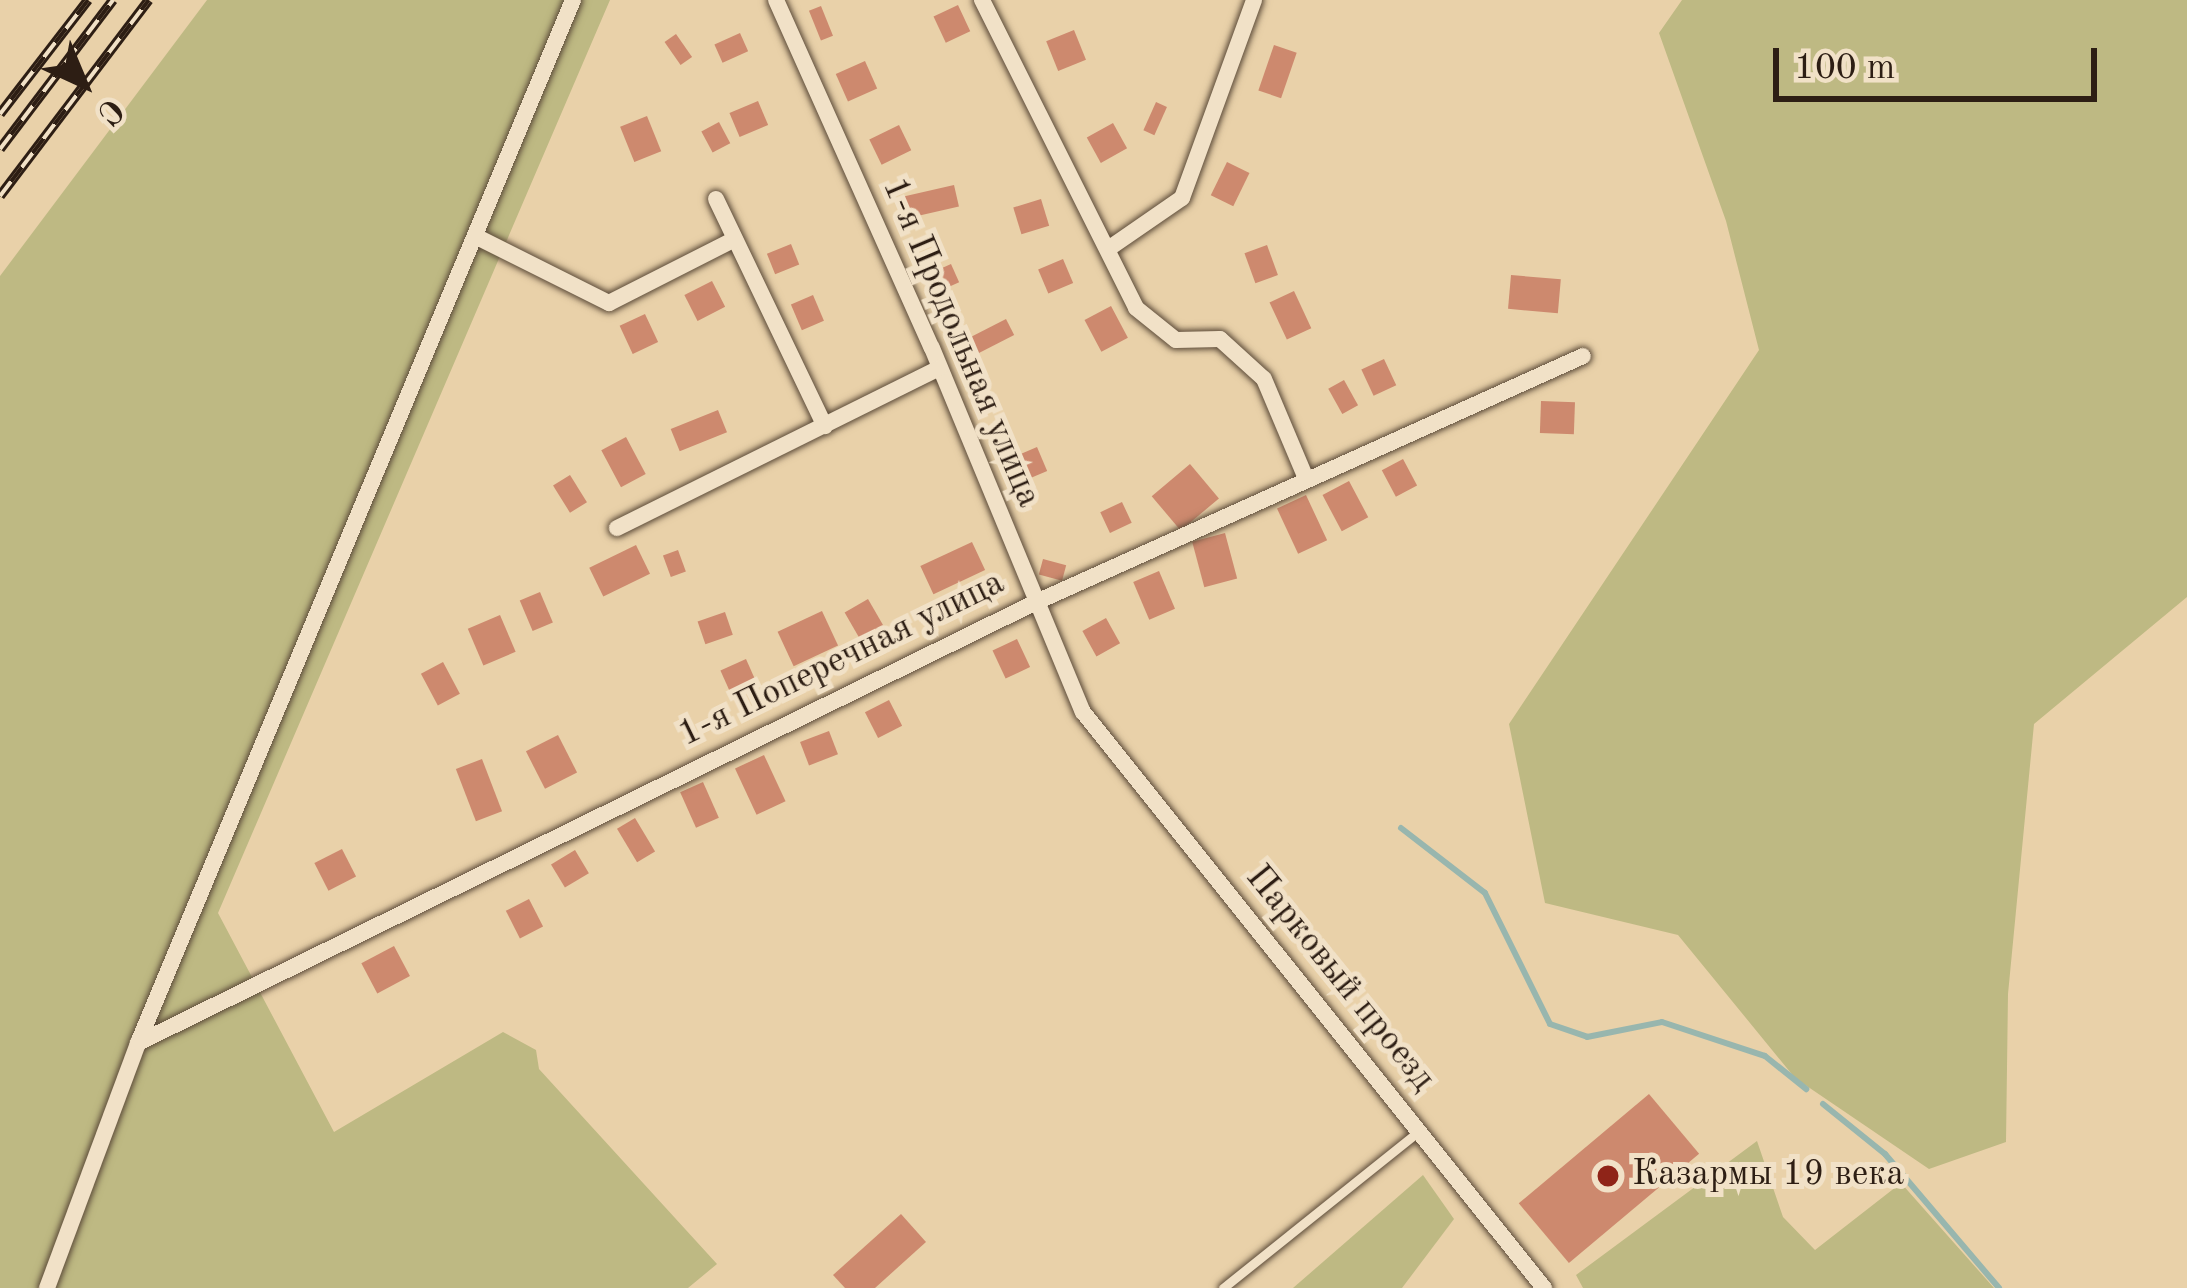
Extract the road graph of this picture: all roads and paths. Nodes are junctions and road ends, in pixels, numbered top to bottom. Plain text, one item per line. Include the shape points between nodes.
1 (573, 0) edge
2 (776, 0) edge
3 (982, 0) edge
4 (1254, 0) edge
5 (716, 199) dead end
6 (475, 236) junction
7 (735, 239) junction
8 (1108, 248) junction
9 (1583, 356) dead end
10 (940, 368) junction
11 (825, 426) junction
12 (1305, 476) junction
13 (617, 529) dead end
14 (1032, 604) junction
15 (1083, 712) joint
16 (138, 1043) junction
17 (1419, 1130) junction
18 (47, 1288) edge
19 (1222, 1288) edge
20 (1544, 1288) edge

1 - 6 street
2 - 10 street, 1-я Продольная улица
3 - 8 street
4 - 8 street via 1182,198
5 - 7 street
6 - 7 street via 609,303
6 - 16 street
7 - 11 street
8 - 12 street via 1136,308 1176,340 1220,339 1264,379
9 - 12 street, 1-я Поперечная улица
10 - 11 street
10 - 14 street, 1-я Продольная улица
11 - 13 street
12 - 14 street, 1-я Поперечная улица
14 - 15 street, 1-я Продольная улица
14 - 16 street, 1-я Поперечная улица
15 - 17 street, Парковый проезд
16 - 18 street
17 - 19 lane
17 - 20 street, Парковый проезд

